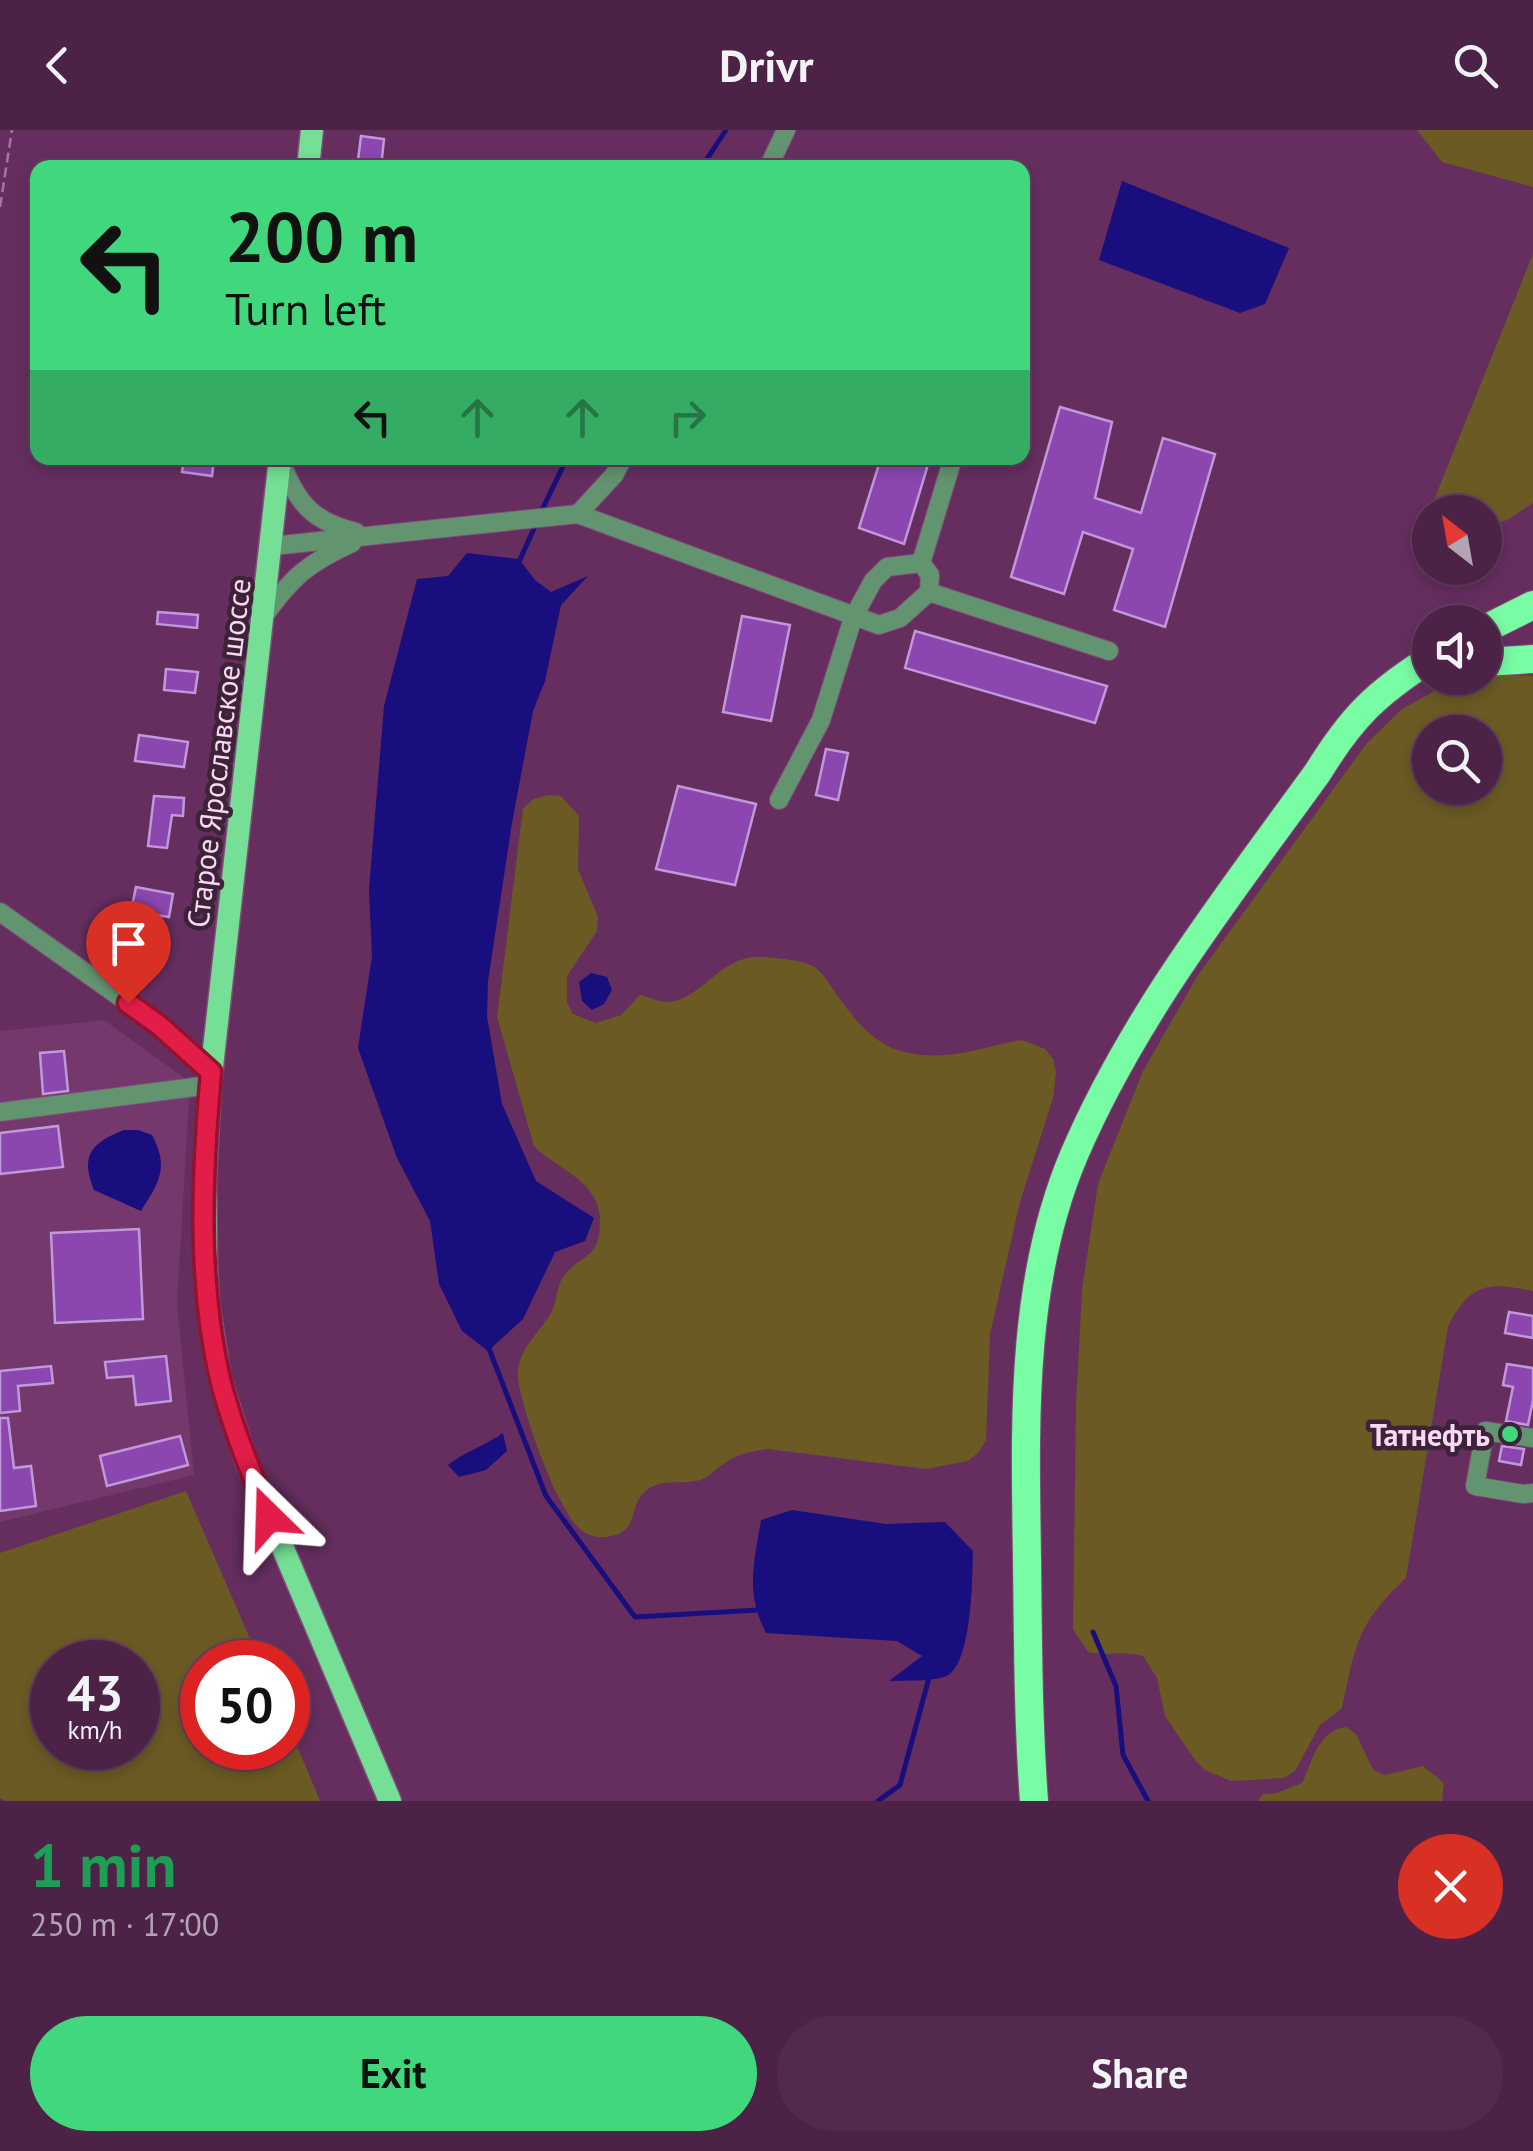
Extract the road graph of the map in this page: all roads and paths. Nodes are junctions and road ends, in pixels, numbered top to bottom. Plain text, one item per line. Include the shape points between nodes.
1 (12, 130) edge
2 (312, 130) edge
3 (786, 130) edge
4 (309, 160) edge
5 (772, 160) edge
6 (0, 207) edge
7 (279, 465) edge
8 (282, 465) edge
9 (620, 465) edge
10 (951, 465) edge
11 (578, 514) junction
12 (376, 535) junction
13 (272, 546) junction
14 (921, 563) junction
15 (929, 592) junction
16 (1533, 605) edge
17 (264, 616) junction
18 (853, 618) junction
19 (1502, 620) edge
20 (1109, 651) dead end
21 (1533, 659) edge
22 (1502, 661) edge
23 (1412, 673) edge
24 (1412, 687) edge
25 (1318, 772) junction
26 (779, 800) dead end
27 (0, 912) edge
28 (211, 1079) junction
29 (0, 1112) edge
30 (1533, 1438) edge
31 (1533, 1493) edge
32 (1027, 1710) junction
33 (390, 1801) edge
34 (1016, 1801) edge
35 (1034, 1801) edge

1 - 6 path
2 - 4 main road
3 - 5 lane
7 - 13 main road, Старое Ярославское шоссе
8 - 12 lane via 304,506 327,525
9 - 11 lane
10 - 14 lane
11 - 12 lane
11 - 18 lane
12 - 13 lane
12 - 17 lane via 316,560
13 - 17 main road, Старое Ярославское шоссе
14 - 15 lane via 930,575
14 - 18 lane via 887,567
15 - 18 lane via 890,622
15 - 20 lane
16 - 19 highway
17 - 28 main road, Старое Ярославское шоссе
18 - 26 lane via 821,720
21 - 22 highway
23 - 25 highway via 1361,711
24 - 25 highway
25 - 32 highway via 1136,1031 1080,1142 1057,1206 1036,1293 1026,1395
27 - 28 lane via 160,1026
28 - 29 lane
28 - 33 main road, Старое Ярославское шоссе via 206,1264 220,1379 246,1461
30 - 31 lane via 1485,1432 1475,1486
32 - 34 highway
32 - 35 highway

